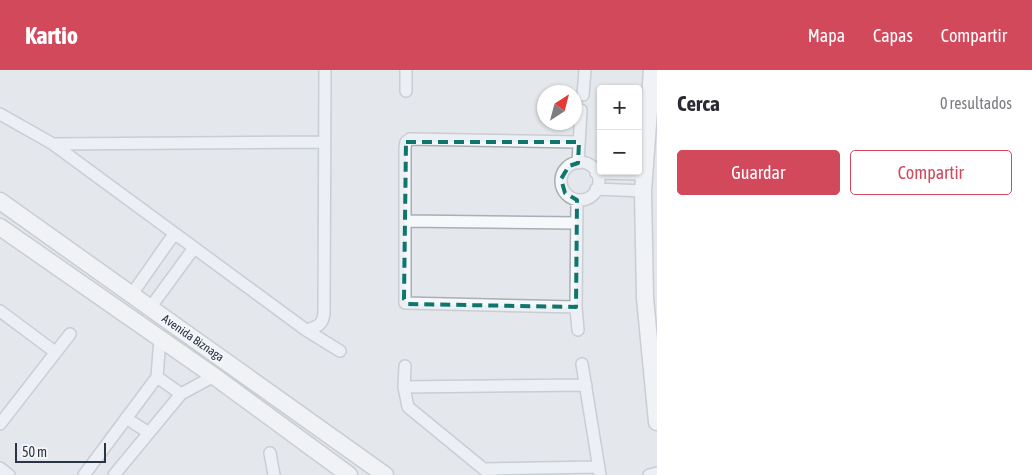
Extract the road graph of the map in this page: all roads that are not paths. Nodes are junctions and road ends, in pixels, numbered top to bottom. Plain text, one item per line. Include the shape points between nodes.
1 (325, 70) edge
2 (406, 70) edge
3 (585, 70) edge
4 (652, 70) edge
5 (406, 91) dead end
6 (583, 95) dead end
7 (0, 114) edge
8 (580, 130) edge
9 (323, 142) junction
10 (579, 142) junction
11 (53, 144) junction
12 (578, 162) junction
13 (596, 173) junction
14 (643, 174) junction
15 (596, 189) junction
16 (643, 191) junction
17 (577, 200) junction
18 (0, 201) edge
19 (406, 221) junction
20 (576, 223) junction
21 (0, 227) edge
22 (174, 234) junction
23 (651, 244) edge
24 (194, 248) junction
25 (132, 294) junction
26 (576, 307) junction
27 (150, 308) junction
28 (0, 311) edge
29 (306, 330) junction
30 (578, 330) dead end
31 (70, 334) dead end
32 (160, 338) junction
33 (340, 351) dead end
34 (55, 352) junction
35 (582, 364) dead end
36 (405, 366) dead end
37 (157, 376) junction
38 (214, 376) junction
39 (586, 385) junction
40 (404, 387) junction
41 (181, 394) junction
42 (126, 418) junction
43 (657, 422) edge
44 (0, 424) edge
45 (149, 434) junction
46 (270, 453) dead end
47 (0, 468) edge
48 (599, 471) edge
49 (488, 472) edge
50 (657, 473) edge
51 (9, 475) edge
52 (84, 475) edge
53 (114, 475) edge
54 (274, 475) edge
55 (349, 475) edge
56 (385, 475) edge
57 (649, 475) edge

1 - 9 street
2 - 5 street
3 - 6 street
4 - 14 street
7 - 11 street
8 - 10 street
9 - 11 street
9 - 29 street via 324,313 319,326
10 - 12 street
10 - 19 street via 410,139 405,148
11 - 22 street
12 - 13 street via 592,167
12 - 17 street via 565,170 561,179 565,193
13 - 14 street
13 - 15 street
14 - 16 street
15 - 16 street
15 - 17 street via 587,198
16 - 23 street
17 - 20 street
18 - 25 street, Avenida Biznaga
19 - 20 street
19 - 26 street via 405,303
20 - 26 street
21 - 32 street, Avenida Biznaga
22 - 24 street
22 - 25 street
23 - 43 street via 647,326
24 - 27 street
24 - 29 street
25 - 27 street, Avenida Biznaga
26 - 30 street
27 - 56 street, Avenida Biznaga
28 - 34 street
29 - 33 street
31 - 34 street
32 - 37 street
32 - 38 street, Avenida Biznaga
34 - 44 street
35 - 39 street
36 - 40 street
37 - 41 street
37 - 42 street
38 - 41 street
38 - 55 street, Avenida Biznaga
39 - 40 street
39 - 48 street
40 - 49 street via 412,413
41 - 45 street
42 - 45 street
42 - 52 street
45 - 53 street
46 - 54 street
47 - 51 street
48 - 49 street
50 - 57 street

